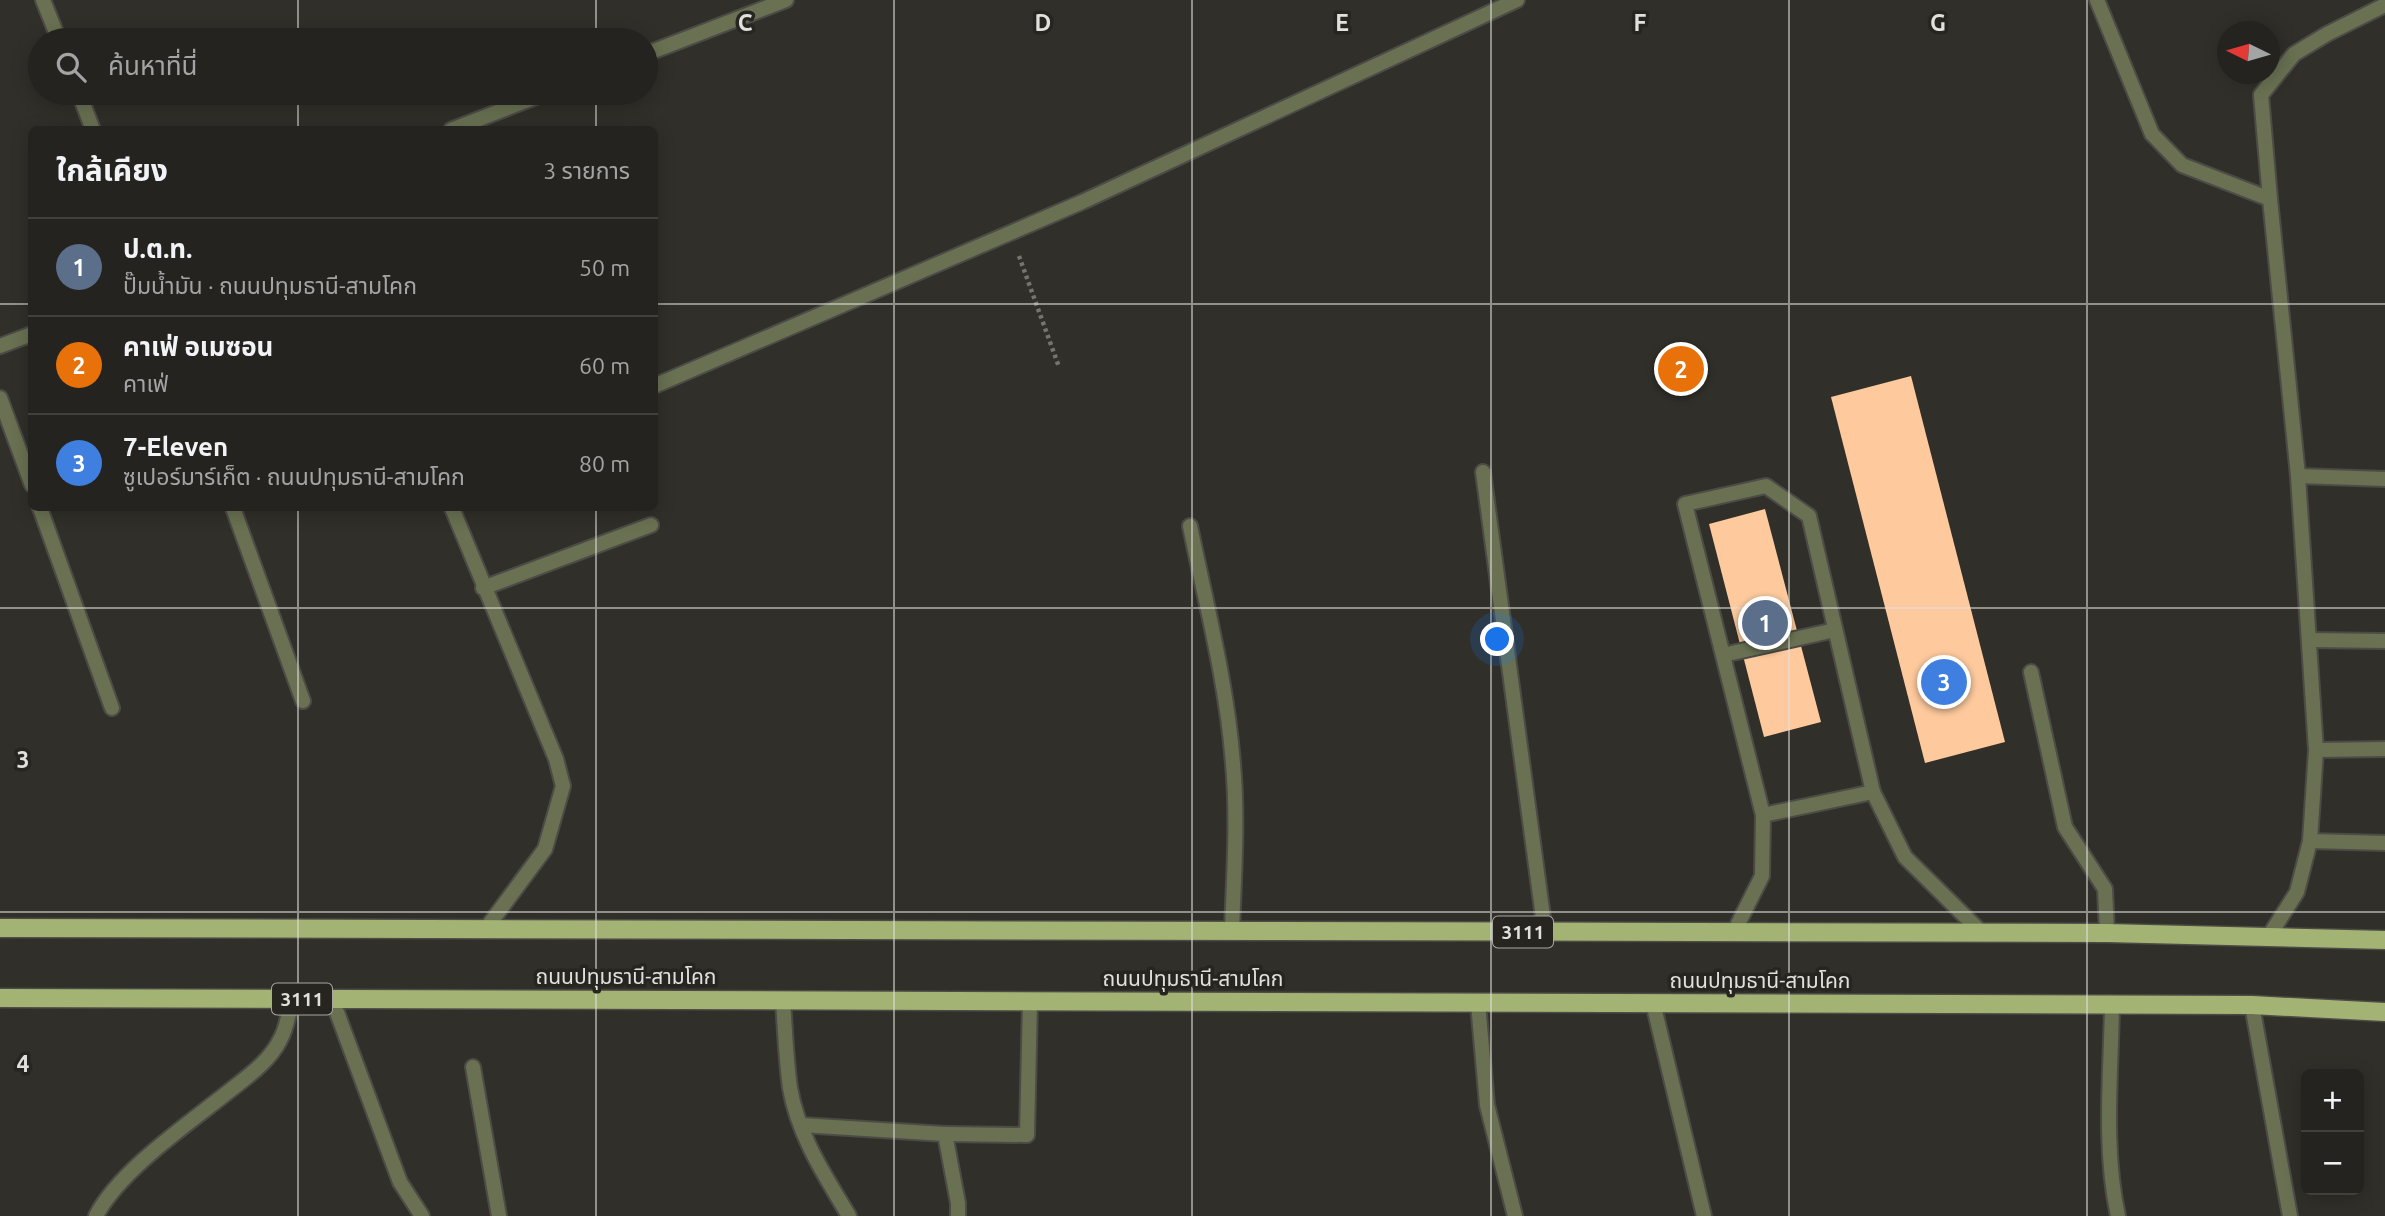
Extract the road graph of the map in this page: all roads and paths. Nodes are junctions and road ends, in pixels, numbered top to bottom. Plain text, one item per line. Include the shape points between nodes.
1 (43, 0) edge
2 (786, 0) edge
3 (1517, 0) edge
4 (2097, 0) edge
5 (2385, 5) edge
6 (54, 28) edge
7 (658, 49) edge
8 (84, 105) edge
9 (515, 105) edge
10 (91, 126) edge
11 (461, 126) edge
12 (2270, 199) junction
13 (1011, 232) junction
14 (28, 336) edge
15 (0, 346) edge
16 (1059, 367) dead end
17 (658, 384) edge
18 (0, 398) edge
19 (1483, 472) dead end
20 (28, 474) edge
21 (2298, 476) junction
22 (2385, 479) edge
23 (41, 511) edge
24 (234, 511) edge
25 (453, 511) edge
26 (651, 526) dead end
27 (1190, 526) dead end
28 (483, 588) junction
29 (1835, 630) junction
30 (2310, 640) junction
31 (2385, 641) edge
32 (1723, 654) junction
33 (2031, 672) dead end
34 (303, 701) dead end
35 (112, 708) dead end
36 (2385, 749) edge
37 (2316, 750) junction
38 (1873, 792) junction
39 (1763, 815) junction
40 (2310, 841) junction
41 (2385, 843) edge
42 (0, 928) edge
43 (485, 930) junction
44 (1233, 930) junction
45 (1545, 932) junction
46 (1734, 932) junction
47 (1982, 933) junction
48 (2107, 933) junction
49 (2269, 936) junction
50 (2385, 940) edge
51 (0, 998) edge
52 (292, 999) junction
53 (332, 999) junction
54 (783, 1001) junction
55 (1030, 1001) junction
56 (1478, 1003) junction
57 (1653, 1003) junction
58 (2112, 1005) junction
59 (2252, 1005) junction
60 (2385, 1012) edge
61 (473, 1068) dead end
62 (801, 1125) junction
63 (945, 1134) junction
64 (415, 1214) edge
65 (96, 1216) edge
66 (499, 1216) edge
67 (849, 1216) edge
68 (958, 1216) edge
69 (1514, 1216) edge
70 (1704, 1216) edge
71 (2118, 1216) edge
72 (2290, 1216) edge

1 - 6 street
2 - 7 street
3 - 13 street
4 - 12 street via 2151,134 2182,166
5 - 12 street via 2294,54 2261,95
8 - 10 street
9 - 11 street
12 - 21 street
13 - 16 path
13 - 17 street
14 - 15 street
18 - 20 street
19 - 45 street
21 - 22 street
21 - 30 street
23 - 35 street
24 - 34 street
25 - 28 street
26 - 28 street
27 - 44 street via 1233,762
28 - 43 street via 556,759 563,786 544,849
29 - 32 street
29 - 32 street via 1809,516 1766,486 1752,489 1685,504
29 - 38 street
30 - 31 street
30 - 37 street
32 - 39 street
33 - 48 street via 2065,827 2105,889
36 - 37 street
37 - 40 street
38 - 39 street
38 - 47 street via 1905,858
39 - 46 street via 1762,876
40 - 41 street
40 - 49 street via 2297,892
42 - 43 main road, 3111
43 - 44 main road, 3111
44 - 45 main road, 3111
45 - 46 main road, 3111
46 - 47 main road, 3111
47 - 48 main road, 3111
48 - 49 main road, 3111
49 - 50 main road, 3111
51 - 52 main road, ถนนปทุมธานี-สามโคก / 3111
52 - 53 main road, ถนนปทุมธานี-สามโคก / 3111
52 - 65 street via 281,1038 270,1056 157,1148 104,1201
53 - 54 main road, ถนนปทุมธานี-สามโคก / 3111
53 - 64 street
54 - 55 main road, ถนนปทุมธานี-สามโคก / 3111
54 - 62 street via 790,1089
55 - 56 main road, ถนนปทุมธานี-สามโคก / 3111
55 - 63 street via 1027,1135
56 - 57 main road, ถนนปทุมธานี-สามโคก / 3111
56 - 69 street via 1487,1105
57 - 58 main road, ถนนปทุมธานี-สามโคก / 3111
57 - 70 street
58 - 59 main road, ถนนปทุมธานี-สามโคก / 3111
58 - 71 street via 2110,1133
59 - 60 main road, ถนนปทุมธานี-สามโคก / 3111
59 - 72 street
61 - 66 street
62 - 63 street
62 - 67 street
63 - 68 street

